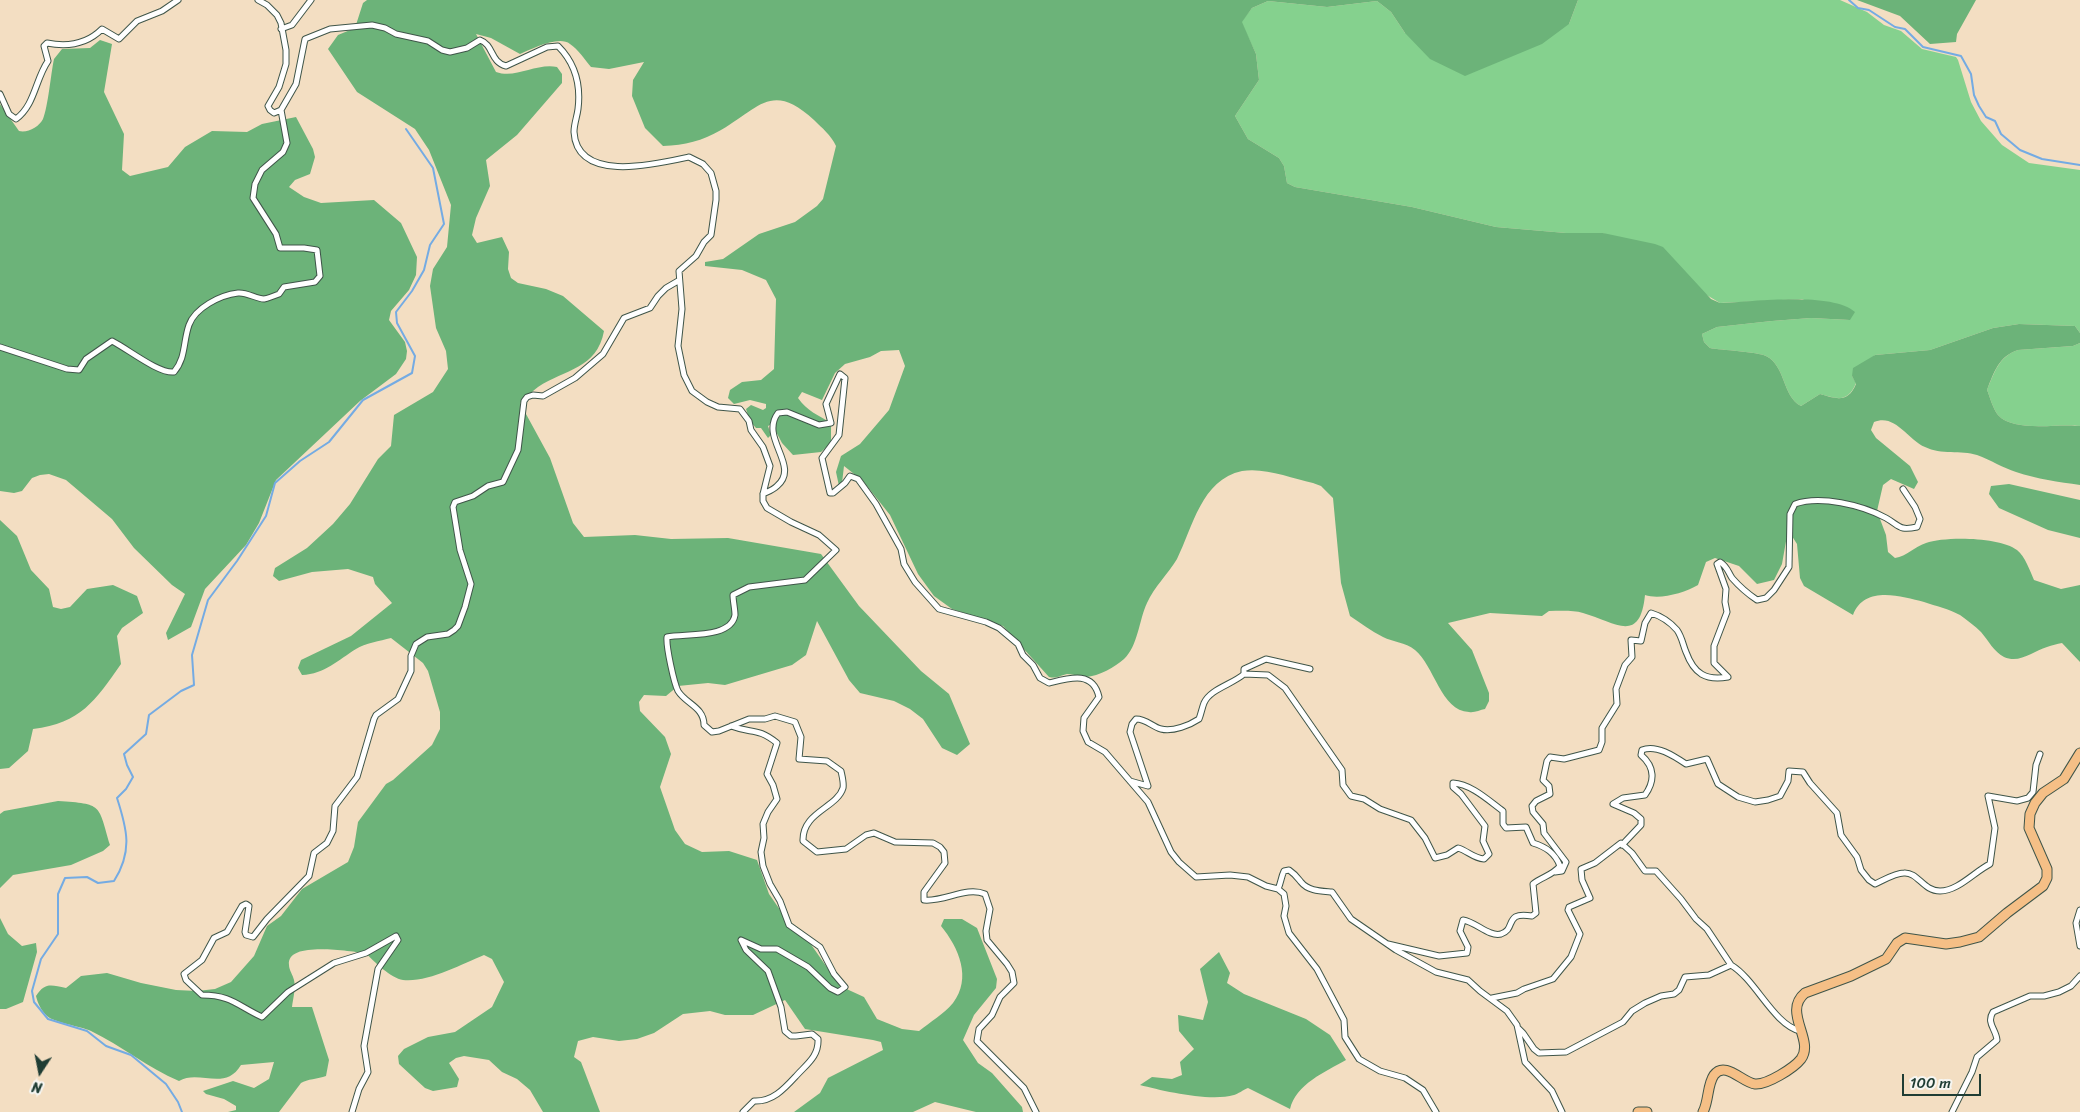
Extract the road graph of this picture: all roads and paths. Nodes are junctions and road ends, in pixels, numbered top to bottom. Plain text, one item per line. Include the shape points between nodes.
1 (178, 0) edge
2 (258, 0) edge
3 (311, 0) edge
4 (281, 29) junction
5 (0, 94) edge
6 (281, 110) junction
7 (678, 282) junction
8 (0, 347) edge
9 (1903, 489) dead end
10 (763, 494) junction
11 (1310, 669) dead end
12 (1244, 674) junction
13 (731, 726) junction
14 (2080, 753) edge
15 (2040, 754) dead end
16 (1129, 781) junction
17 (1622, 844) junction
18 (1555, 872) junction
19 (1278, 889) junction
20 (2080, 910) edge
21 (1388, 944) junction
22 (2080, 946) edge
23 (1730, 965) junction
24 (2080, 976) edge
25 (1492, 998) junction
26 (1518, 1028) junction
27 (1801, 1030) junction
28 (352, 1112) edge
29 (743, 1112) edge
30 (1036, 1112) edge
31 (1436, 1112) edge
32 (1562, 1112) edge
33 (1638, 1112) edge
34 (1647, 1112) edge
35 (1703, 1112) edge
36 (1952, 1112) edge

1 - 5 street via 137,21 118,39 102,29 67,46 47,43 44,46 48,61 30,102 16,119 9,114
2 - 4 street via 277,15
3 - 4 street via 292,24
4 - 6 street via 286,64 279,87 268,106 274,113
6 - 7 street via 296,84 305,39 330,29 380,26 396,34 428,41 450,52 467,48 480,40 488,45 499,64 506,66 547,47 558,46 569,57 577,78 579,93 574,130 582,154 613,167 658,164 689,156 703,164 711,174 716,191 711,235 696,256 679,271
6 - 8 street via 287,143 283,152 262,170 253,198 276,234 280,248 317,250 320,276 315,282 284,287 279,294 263,299 240,292 206,305 191,318 184,354 174,372 168,373 146,363 112,341 86,359 79,370
7 - 10 street via 682,309 678,346 684,375 692,391 718,407 740,409 749,421 770,466
7 - 28 street via 666,288 650,308 624,318 610,346 575,378 543,396 533,395 524,401 518,450 503,482 488,486 456,502 453,507 460,550 471,584 458,626 448,634 427,637 416,644 411,656 411,671 398,699 374,719 360,769 353,784 335,806 333,831 327,843 314,853 309,876 253,937 245,932 249,906 242,906 228,932 214,938 202,960 184,974 202,995 230,999 262,1018 288,992 334,963 366,953 396,936 398,940 378,969 364,1046 368,1072
9 - 18 street via 1920,519 1917,527 1897,527 1886,518 1839,502 1808,499 1795,504 1790,514 1789,567 1766,598 1757,600 1749,595 1725,565 1717,564 1726,589 1727,612 1714,646 1714,663 1728,677 1706,678 1686,653 1677,630 1651,612 1641,641 1632,640 1632,658 1616,689 1617,704 1602,728 1599,750 1564,759 1550,757 1547,761 1543,780 1549,786 1550,794 1532,806 1543,824 1544,833 1566,862 1562,871
10 - 13 street via 763,501 771,512 819,535 836,550 806,580 749,587 733,595 735,616 730,625 717,632 668,637 666,646 678,691 693,703 704,725 712,732
10 - 16 street via 776,488 783,479 784,464 771,430 773,420 778,413 787,412 819,425 831,423 826,404 840,374 845,378 839,435 822,458 830,493 850,476 858,479 891,530 915,582 939,609 999,628 1018,644 1040,678 1049,683 1076,678 1088,680 1098,690 1099,697 1084,718 1083,731 1088,742 1105,752
11 - 12 street via 1266,659 1244,668
12 - 16 street via 1204,702 1199,719 1189,725 1162,730 1143,719 1136,719 1130,732 1148,786
12 - 18 street via 1268,675 1285,688 1342,770 1343,785 1351,796 1411,820 1435,858 1458,848 1474,858 1484,859 1488,854 1483,840 1485,826 1462,794 1453,787 1453,782 1473,790 1503,810 1506,828 1526,827 1533,843 1556,856 1560,866
13 - 29 street via 758,730 777,743 767,774 777,799 763,824 763,866 789,924 820,947 845,987 838,992 808,967 777,949 761,949 741,940 746,950 768,971 786,1031 791,1036 812,1034 818,1039 819,1046 811,1063 788,1088 762,1102 754,1101
13 - 30 street via 749,718 776,716 795,722 801,737 799,759 827,762 841,772 843,787 803,832 803,841 812,849 817,852 846,849 874,833 895,842 932,843 944,852 945,863 924,892 924,900 935,901 975,891 985,894 990,909 986,931 988,940 1008,964 1014,983 1000,997 992,1015 979,1029 977,1041 1024,1088
14 - 27 highway via 2064,779 2043,793 2030,814 2029,828 2047,868 2043,886 1979,937 1946,944 1905,938 1897,943 1886,959 1805,993 1800,997 1796,1010
15 - 17 street via 2033,792 2028,798 2017,801 1988,796 1995,828 1990,864 1951,890 1939,892 1927,888 1916,876 1905,872 1875,884 1869,880 1841,835 1838,813 1803,772 1790,771 1780,796 1755,802 1738,797 1718,784 1707,759 1686,764 1668,753 1647,748 1641,755 1652,772 1652,786 1645,795 1623,798 1613,804 1641,819 1640,825
16 - 19 street via 1148,802 1171,852 1196,877 1248,877
17 - 23 street via 1645,872 1656,871 1663,878 1712,936
17 - 25 street via 1596,863 1581,869 1590,898 1569,907 1580,934 1576,949 1561,972 1553,979 1517,993
18 - 21 street via 1533,884 1536,913 1514,917 1500,934 1493,934 1464,920 1460,932 1468,947 1467,953 1439,956
19 - 21 street via 1284,871 1290,870 1302,884 1313,890 1332,892 1352,919
19 - 31 street via 1284,894 1284,916 1289,933 1317,968 1344,1020 1345,1037 1359,1059 1380,1071 1405,1078 1423,1090
20 - 22 street via 2076,923
21 - 25 street via 1436,972 1468,980
23 - 26 street via 1709,975 1685,977 1680,990 1674,994 1645,1003 1623,1022 1566,1052 1539,1053
23 - 27 street via 1741,971 1768,1006 1787,1023
24 - 36 street via 2059,992 2030,996 1993,1012 1990,1025 1997,1040 1977,1057
25 - 26 street via 1507,1011
26 - 32 street via 1524,1062 1552,1091
27 - 35 highway via 1804,1054 1793,1067 1766,1083 1755,1084 1720,1070 1714,1074
33 - 34 highway

